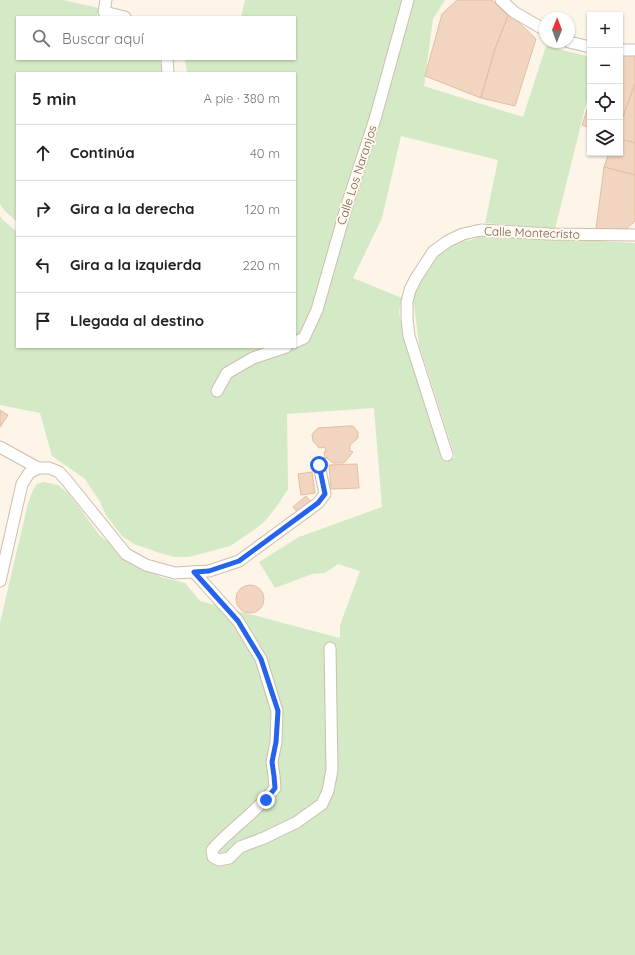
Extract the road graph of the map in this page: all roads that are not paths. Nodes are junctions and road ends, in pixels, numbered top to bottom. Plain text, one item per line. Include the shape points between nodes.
1 (106, 0) edge
2 (408, 0) edge
3 (501, 0) edge
4 (121, 16) edge
5 (539, 27) edge
6 (575, 44) edge
7 (587, 47) edge
8 (623, 50) edge
9 (635, 50) edge
10 (167, 60) edge
11 (168, 72) edge
12 (635, 234) edge
13 (296, 342) edge
14 (283, 348) edge
15 (217, 391) dead end
16 (0, 447) edge
17 (447, 455) dead end
18 (319, 465) dead end
19 (38, 468) junction
20 (194, 572) junction
21 (0, 581) edge
22 (330, 648) dead end

1 - 4 street via 104,12
2 - 13 street, Calle Los Naranjos via 375,119 316,310 304,338
3 - 5 street via 514,12
6 - 7 street
8 - 9 street
10 - 11 street
12 - 17 street, Calle Montecristo via 549,234 481,230 448,241 433,252 410,290 407,319 409,336
14 - 15 street via 253,358 227,372
16 - 19 street
18 - 20 street via 325,494 318,503 239,561 209,571
19 - 20 street via 49,468 59,472 126,554 146,565 175,573
19 - 21 street via 29,473 22,484
20 - 22 street via 238,621 258,652 278,711 272,762 275,788 266,800 212,850 213,857 219,860 229,858 240,847 297,822 322,804 328,791 332,770

